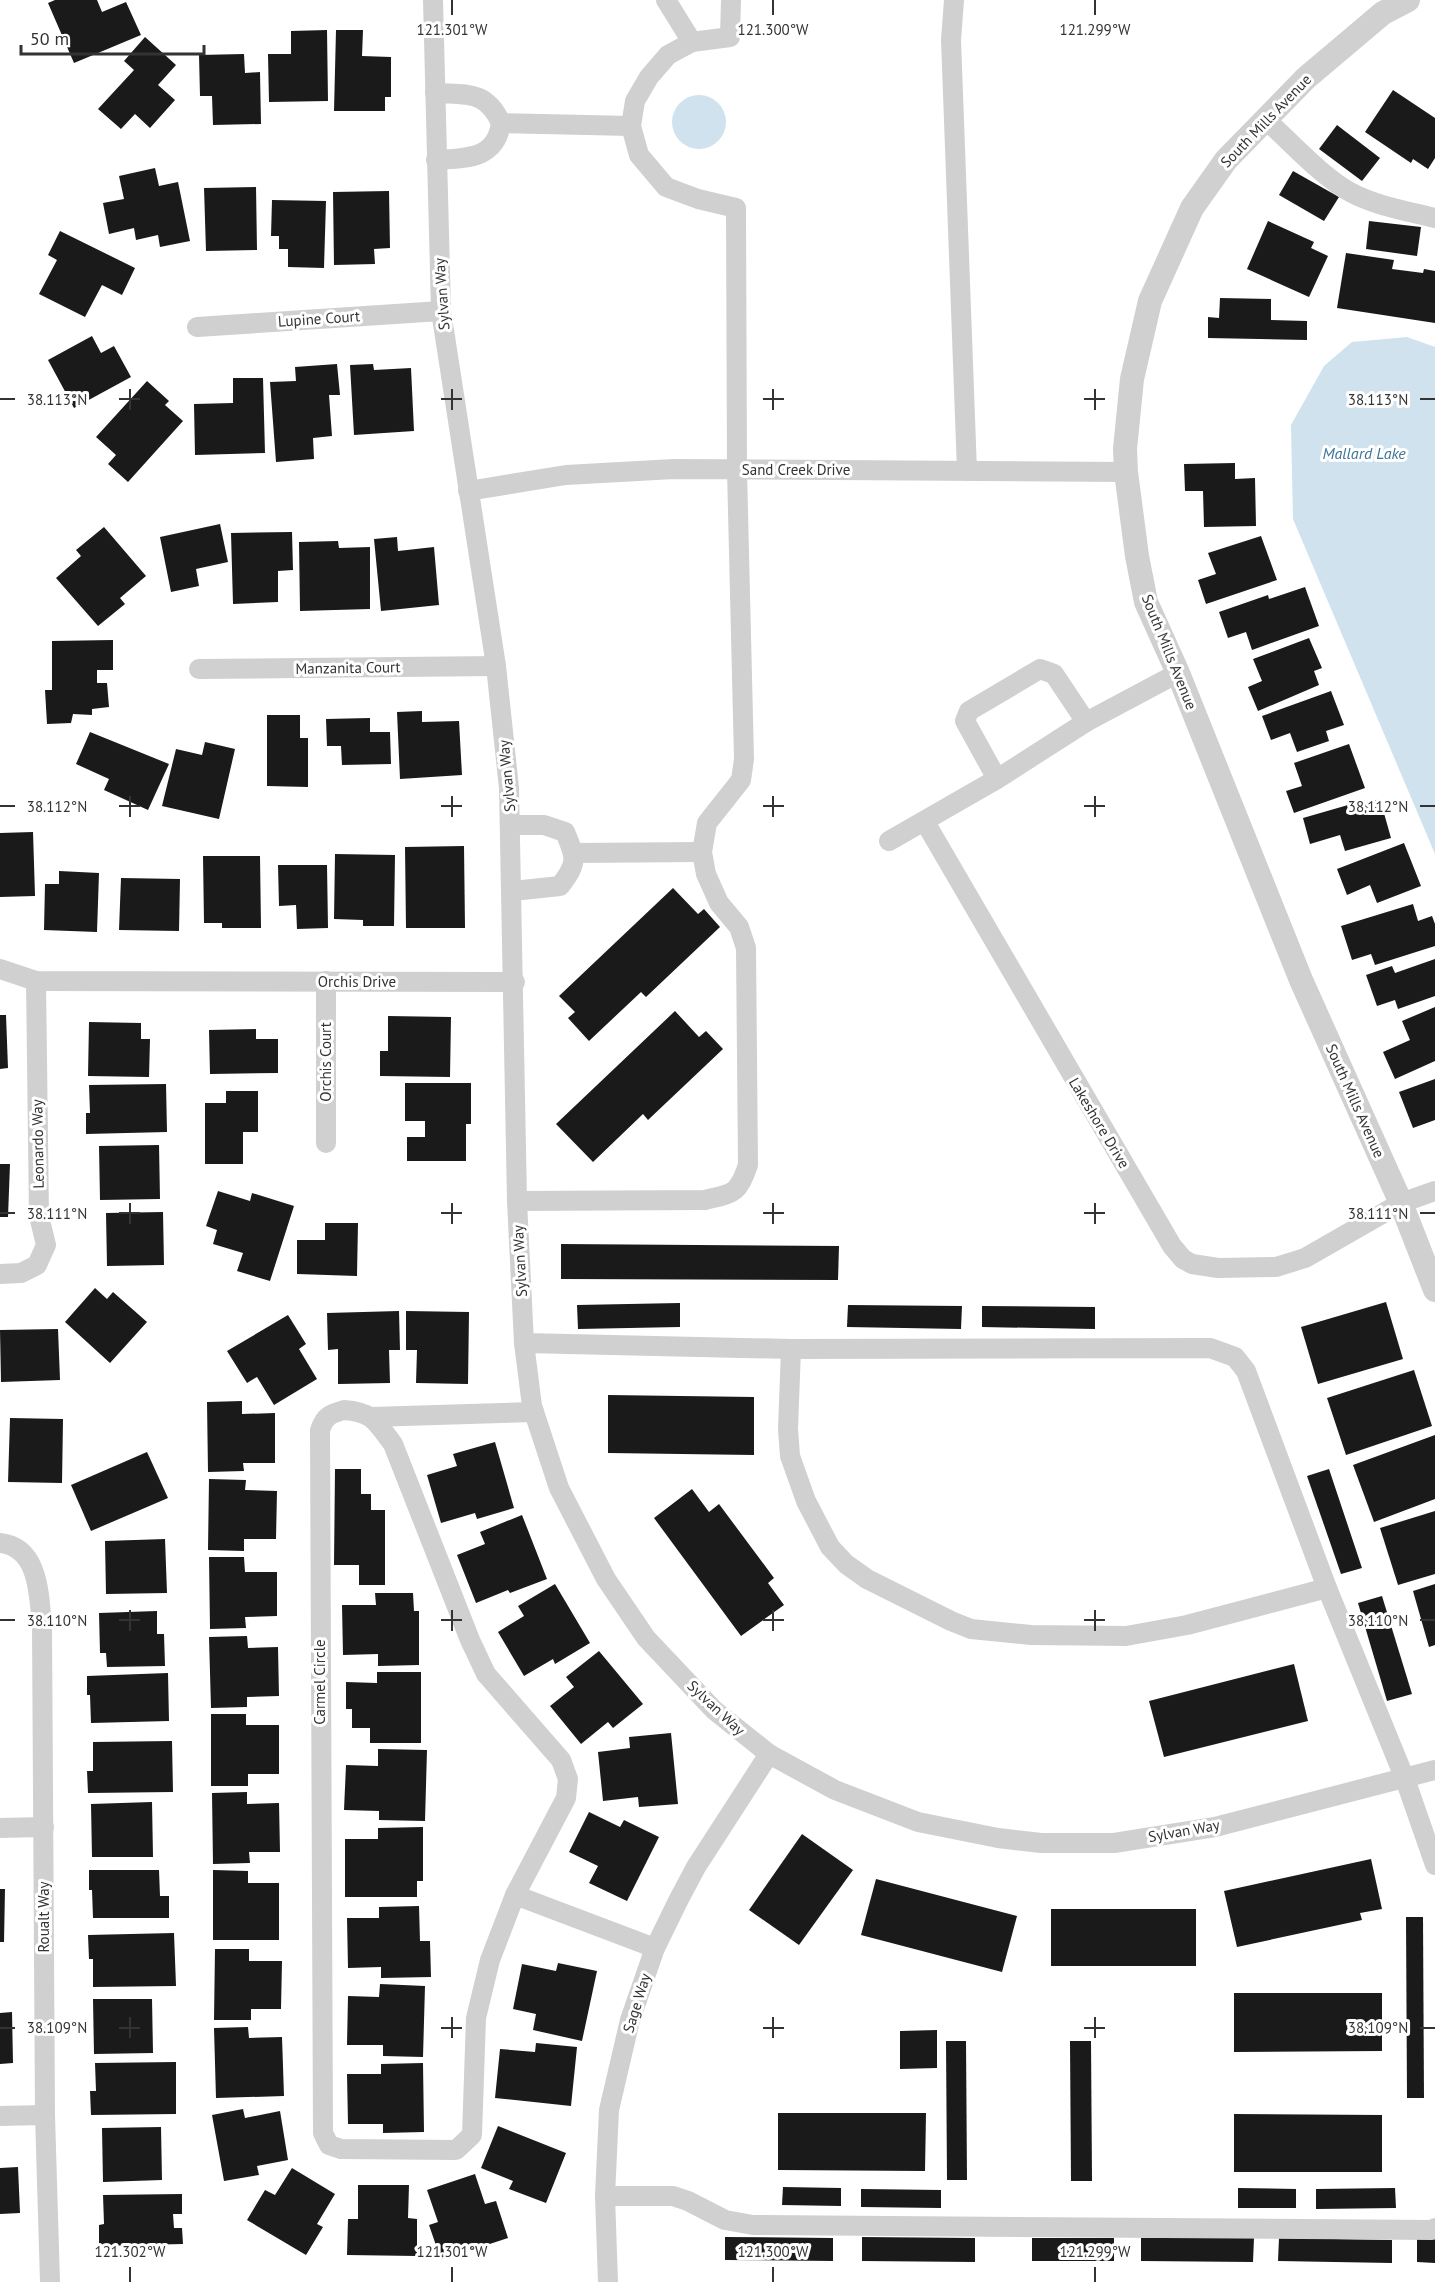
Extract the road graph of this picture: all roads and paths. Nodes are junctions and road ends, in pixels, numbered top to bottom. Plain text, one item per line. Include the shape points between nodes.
1 (433, 0) edge
2 (666, 0) edge
3 (731, 0) edge
4 (954, 0) edge
5 (1408, 0) edge
6 (692, 42) junction
7 (435, 93) junction
8 (1265, 119) junction
9 (501, 123) junction
10 (631, 126) junction
11 (436, 159) junction
12 (1435, 218) edge
13 (441, 311) junction
14 (197, 327) dead end
15 (737, 470) junction
16 (967, 471) junction
17 (1126, 472) junction
18 (468, 491) junction
19 (496, 666) junction
20 (199, 669) dead end
21 (1178, 673) junction
22 (1086, 722) junction
23 (997, 779) junction
24 (925, 822) junction
25 (511, 825) junction
26 (889, 841) dead end
27 (702, 852) junction
28 (574, 853) junction
29 (513, 891) junction
30 (0, 969) edge
31 (36, 981) junction
32 (326, 981) junction
33 (514, 982) junction
34 (326, 1143) dead end
35 (1435, 1191) edge
36 (517, 1201) junction
37 (1401, 1203) junction
38 (0, 1274) edge
39 (1435, 1290) edge
40 (524, 1343) junction
41 (791, 1348) junction
42 (534, 1412) junction
43 (371, 1417) junction
44 (0, 1543) edge
45 (1327, 1588) junction
46 (769, 1754) junction
47 (1435, 1770) edge
48 (1405, 1779) junction
49 (44, 1827) junction
50 (0, 1828) edge
51 (1435, 1864) edge
52 (514, 1895) junction
53 (655, 1948) junction
54 (45, 2115) junction
55 (0, 2116) edge
56 (605, 2196) junction
57 (1435, 2228) edge
58 (50, 2282) edge
59 (608, 2282) edge

1 - 7 street, Sylvan Way
2 - 6 street
3 - 6 street via 730,37
4 - 16 street via 951,40
5 - 8 street, South Mills Avenue via 1383,13 1306,78
6 - 10 street via 668,55 649,77 635,101
7 - 9 street via 478,96 494,107
7 - 11 street, Sylvan Way
8 - 12 street via 1351,192
8 - 17 street, South Mills Avenue via 1226,159 1192,208 1150,301 1132,378
9 - 10 street
9 - 11 street via 500,134 487,151 473,158
10 - 15 street via 639,155 666,187 736,208
11 - 13 street, Sylvan Way
13 - 14 street, Lupine Court
13 - 18 street, Sylvan Way
15 - 16 street, Sand Creek Drive
15 - 18 street, Sand Creek Drive via 566,475
15 - 27 street via 744,759 741,780 707,823
16 - 17 street, Sand Creek Drive
17 - 21 street, South Mills Avenue via 1146,602
18 - 19 street, Sylvan Way
19 - 20 street, Manzanita Court
19 - 25 street, Sylvan Way
21 - 22 street
21 - 37 street, South Mills Avenue via 1301,980
22 - 23 street
22 - 23 street via 1054,674 1040,669 969,711 966,721
23 - 24 street
24 - 26 street
24 - 37 street, Lakeshore Drive via 1097,1121 1183,1258 1192,1264 1218,1268 1276,1267 1305,1258
25 - 28 street via 544,825 565,832
25 - 29 street, Sylvan Way
27 - 28 street
27 - 36 street via 706,874 719,903 739,927 746,948 748,1165 741,1184 731,1193 705,1200
28 - 29 street via 572,871 560,886
29 - 33 street, Sylvan Way
30 - 31 street
31 - 32 street, Orchis Drive
31 - 38 street, Leonardo Way via 39,1216 46,1245 37,1265 21,1273
32 - 33 street, Orchis Drive
32 - 34 street, Orchis Court
33 - 36 street, Sylvan Way
35 - 37 street, Lakeshore Drive
36 - 40 street, Sylvan Way
37 - 39 street, South Mills Avenue
40 - 41 street
40 - 42 street, Sylvan Way
41 - 45 street via 1210,1348 1235,1357 1246,1371
41 - 45 street via 790,1456 806,1501 830,1547 867,1579 951,1621 971,1629 1031,1635 1126,1636 1187,1625
42 - 43 street
42 - 46 street, Sylvan Way via 559,1488 606,1578 646,1638 714,1710
43 - 52 street, Carmel Circle via 393,1444 486,1674 561,1760 568,1779 566,1798
43 - 52 street, Carmel Circle via 361,1411 344,1410 330,1414 320,1430 322,2133 329,2145 341,2149 456,2150 472,2135 476,2018 490,1960
44 - 49 street, Roualt Way via 10,1544 25,1556 37,1576 42,1627
45 - 48 street
46 - 48 street, Sylvan Way via 835,1790 918,1822 1041,1843 1114,1843 1215,1827
46 - 53 street, Sage Way via 696,1867
47 - 48 street, Sylvan Way
48 - 51 street
49 - 50 street
49 - 54 street, Roualt Way
52 - 53 street
53 - 56 street, Sage Way via 630,2020 609,2110
54 - 55 street
54 - 58 street, Roualt Way
56 - 57 street via 674,2196 725,2220 753,2225
56 - 59 street, Sage Way

